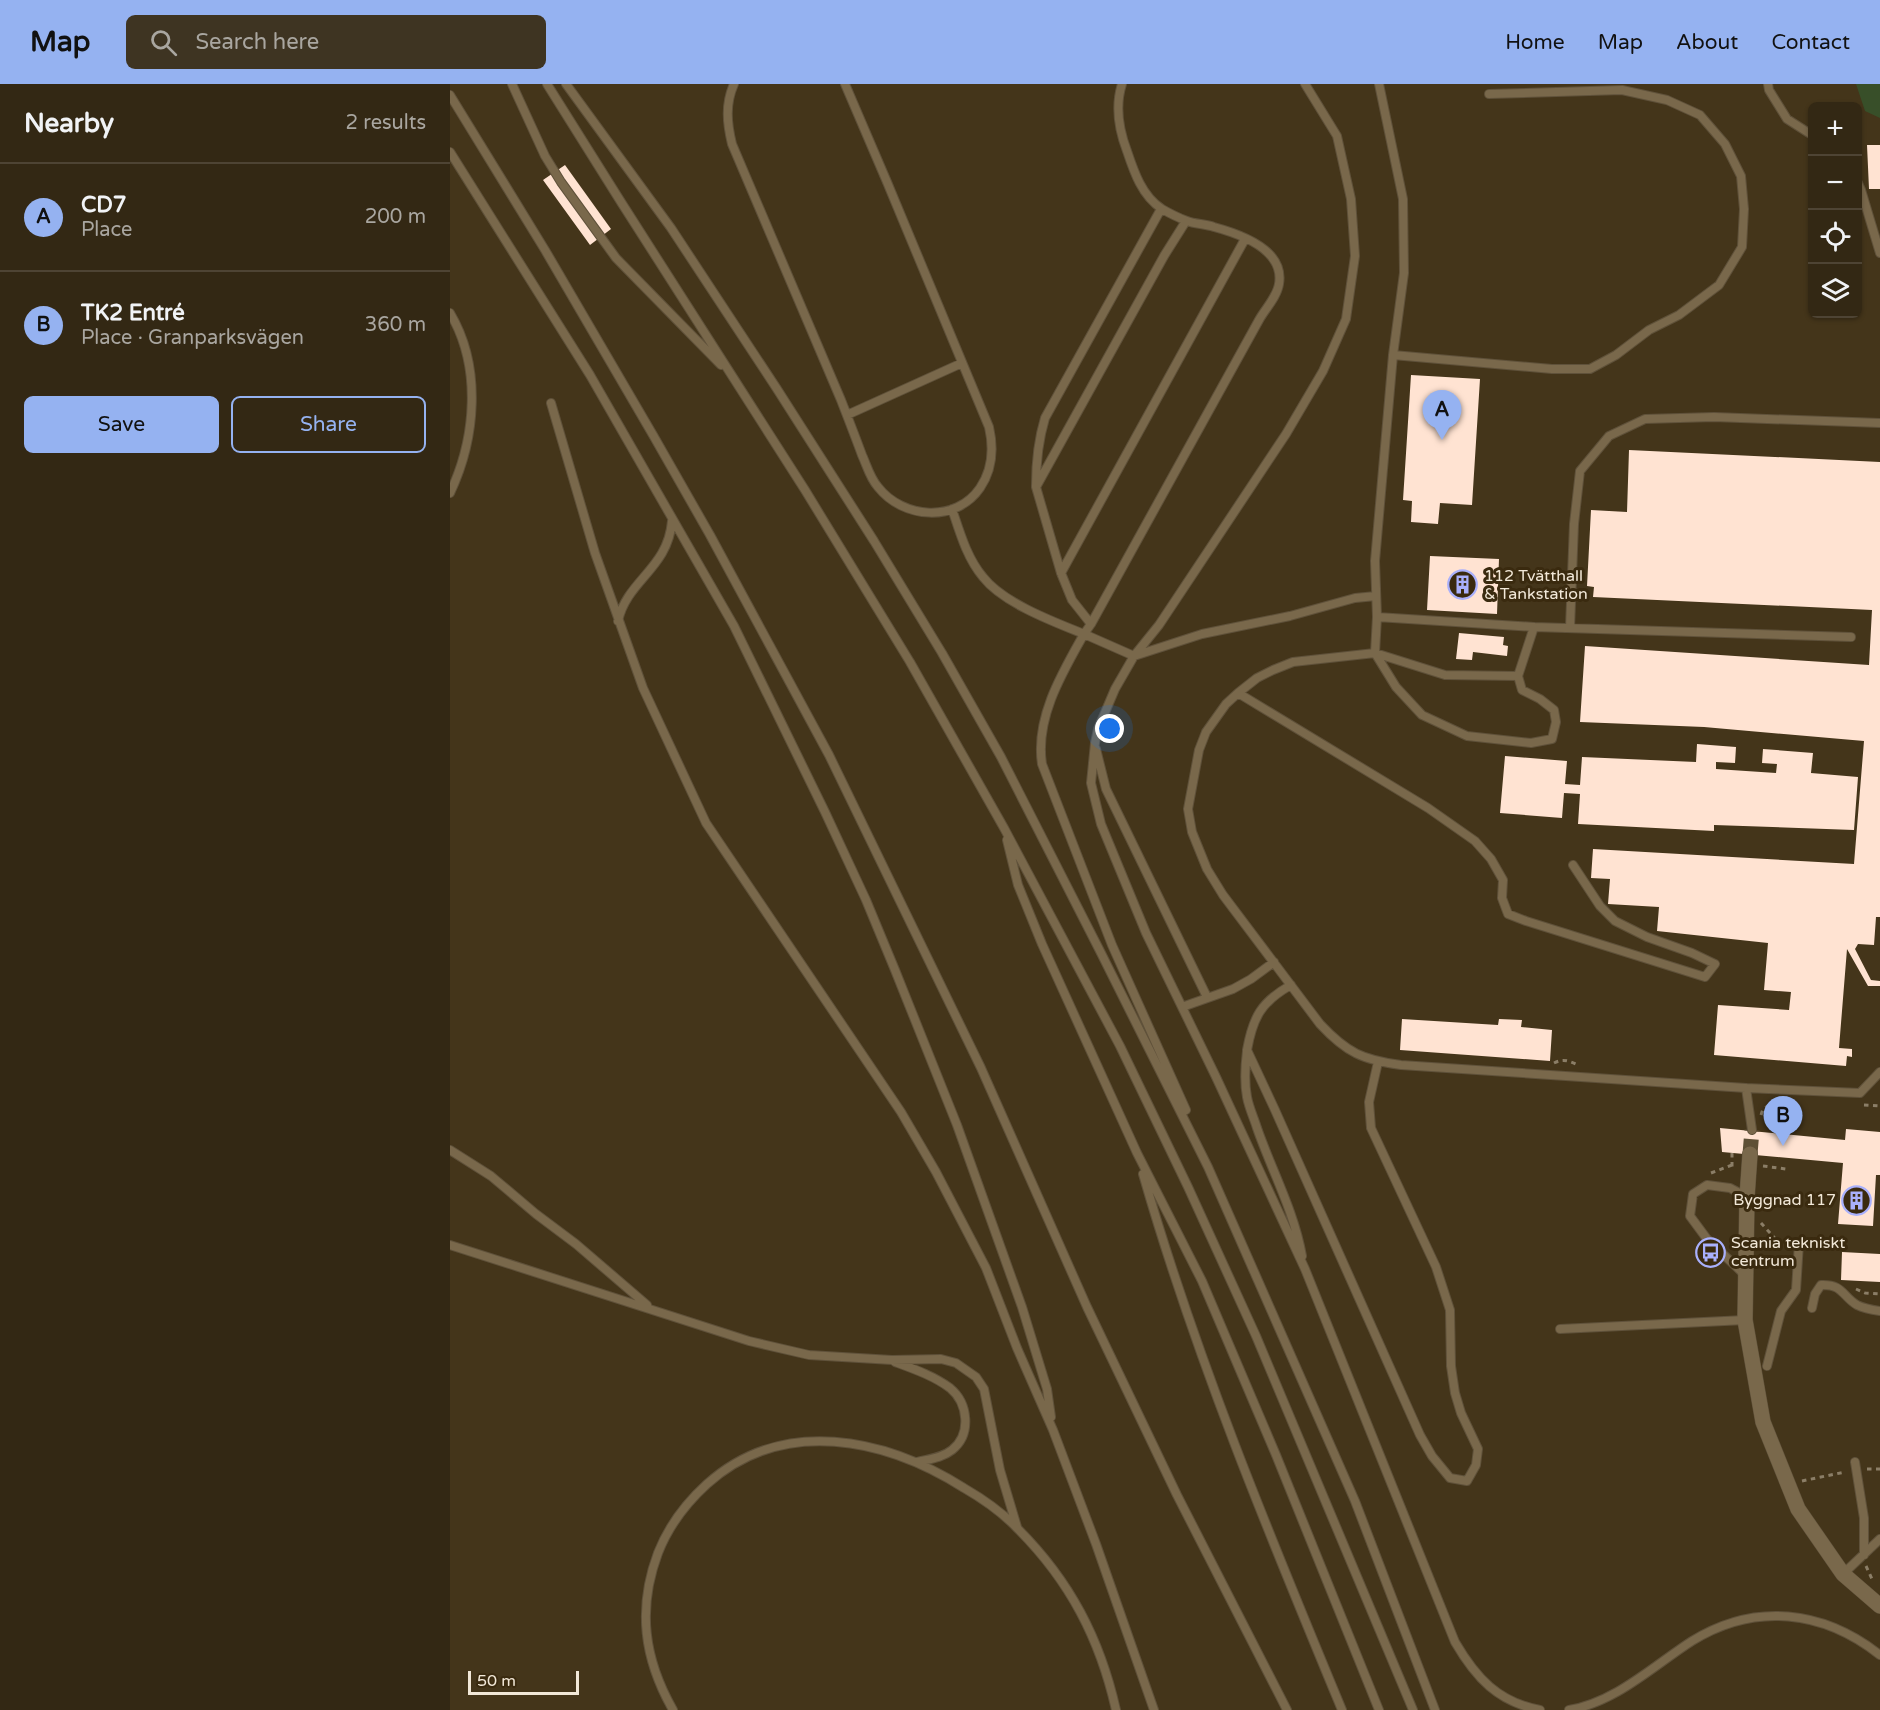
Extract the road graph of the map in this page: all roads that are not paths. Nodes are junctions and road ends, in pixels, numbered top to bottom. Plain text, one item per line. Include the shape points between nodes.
1 (512, 84) edge
2 (547, 84) edge
3 (566, 84) edge
4 (734, 84) edge
5 (845, 84) edge
6 (1122, 84) edge
7 (1305, 84) edge
8 (1379, 84) edge
9 (1768, 84) edge
10 (1489, 94) dead end
11 (450, 95) edge
12 (1808, 132) edge
13 (450, 152) edge
14 (1862, 193) edge
15 (1161, 208) junction
16 (1186, 221) junction
17 (1245, 239) junction
18 (1880, 253) edge
19 (450, 313) edge
20 (1393, 355) junction
21 (962, 363) junction
22 (734, 379) junction
23 (551, 403) dead end
24 (847, 415) junction
25 (1880, 423) edge
26 (1036, 487) junction
27 (450, 494) edge
28 (952, 510) junction
29 (672, 520) junction
30 (1061, 573) junction
31 (1376, 596) junction
32 (1377, 617) junction
33 (618, 622) junction
34 (1091, 624) junction
35 (1534, 627) junction
36 (1570, 628) junction
37 (1084, 634) junction
38 (1851, 637) dead end
39 (1375, 653) junction
40 (1134, 656) junction
41 (1518, 676) junction
42 (1238, 693) junction
43 (1095, 743) junction
44 (1004, 828) junction
45 (1573, 865) dead end
46 (1274, 962) junction
47 (1291, 985) junction
48 (1207, 998) junction
49 (1182, 1007) junction
50 (1247, 1050) junction
51 (1378, 1062) junction
52 (1880, 1072) edge
53 (1746, 1088) junction
54 (1752, 1130) tunnel mouth
55 (450, 1150) edge
56 (1137, 1154) junction
57 (1750, 1154) tunnel mouth
58 (1208, 1167) junction
59 (1747, 1197) junction
60 (1799, 1243) dead end
61 (450, 1245) edge
62 (1305, 1269) junction
63 (1745, 1275) junction
64 (651, 1308) junction
65 (1812, 1308) dead end
66 (1880, 1311) edge
67 (1745, 1320) junction
68 (1560, 1329) dead end
69 (892, 1360) junction
70 (1767, 1366) dead end
71 (1053, 1430) junction
72 (917, 1462) junction
73 (1855, 1466) road end
74 (1017, 1527) junction
75 (1880, 1539) edge
76 (1861, 1558) junction
77 (1843, 1574) junction
78 (1880, 1606) edge
79 (1880, 1655) edge
80 (673, 1710) edge
81 (1116, 1710) edge
82 (1154, 1710) edge
83 (1287, 1710) edge
84 (1342, 1710) edge
85 (1379, 1710) edge
86 (1413, 1710) edge
87 (1435, 1710) edge
88 (1540, 1710) edge
89 (1569, 1710) edge

1 - 22 lane via 550,165 616,258
2 - 22 lane
3 - 58 lane via 715,293 942,652 1006,767
4 - 24 lane via 727,113 732,144
5 - 21 lane
6 - 15 lane via 1118,106 1123,143 1141,186
7 - 40 lane via 1337,136 1351,200 1355,256 1346,319 1323,371 1286,434 1159,625
8 - 20 lane via 1402,199 1404,273
9 - 12 lane via 1787,119
10 - 20 lane via 1622,90 1667,100 1700,115 1725,144 1741,176 1742,247 1719,285 1679,315 1590,369
11 - 83 lane via 659,445 829,755 981,1068 1092,1318
13 - 29 lane via 591,375
14 - 18 lane
15 - 16 lane
15 - 26 lane via 1045,418 1037,448
16 - 17 lane
16 - 26 lane
17 - 30 lane
17 - 34 lane via 1273,257 1279,270 1277,292
19 - 27 lane via 464,343 469,367 471,420 467,448
20 - 31 lane via 1375,561
21 - 24 lane
21 - 28 lane via 989,427 992,460 979,490
22 - 44 lane via 910,662
23 - 33 lane
24 - 28 lane via 869,473 890,499 917,512
25 - 36 lane via 1645,418 1609,436 1580,471
26 - 30 lane
28 - 37 lane via 972,562 984,579 1028,610
29 - 33 lane via 661,557 628,596
29 - 71 lane via 734,626 830,821 891,960 1022,1307 1047,1389
30 - 34 lane via 1072,600
31 - 32 lane
31 - 40 lane via 1202,634
32 - 35 lane
32 - 39 lane
33 - 71 lane via 642,688 705,823 901,1112 966,1227
34 - 37 lane
35 - 36 lane
35 - 41 lane
36 - 38 lane
37 - 40 lane
37 - 58 lane via 1049,705 1040,743 1042,764 1112,945
39 - 41 lane via 1445,675
39 - 41 lane via 1396,687 1422,715 1467,736 1531,743 1552,739 1554,710 1522,690
39 - 42 lane via 1293,662 1257,678
40 - 43 lane via 1115,689
42 - 45 lane via 1428,808 1475,841 1503,880 1502,898 1508,914 1705,977 1714,964 1616,921 1600,906
42 - 46 lane via 1206,732 1188,809 1192,832 1207,869
43 - 48 lane via 1106,789
43 - 49 lane via 1091,783 1101,824
44 - 56 lane via 1018,885 1042,944
44 - 86 lane via 1120,1046 1188,1187 1256,1335
46 - 47 lane
46 - 48 lane via 1233,989
47 - 50 lane via 1264,1004 1255,1018
47 - 51 lane via 1335,1041
48 - 49 lane
49 - 62 lane
50 - 51 lane via 1420,1435 1450,1478 1467,1481 1476,1465 1478,1449 1455,1393 1450,1310 1436,1268 1371,1128 1369,1102
50 - 62 lane via 1247,1100 1298,1235
51 - 53 lane
52 - 53 lane via 1860,1093
53 - 54 lane
55 - 64 lane via 491,1176
56 - 84 lane via 1204,1361 1265,1526
56 - 85 lane via 1202,1281
57 - 59 street
58 - 87 lane via 1355,1501
59 - 63 street
59 - 63 lane via 1730,1188 1707,1185 1693,1194 1690,1216 1707,1239
60 - 70 lane via 1796,1290 1780,1311
61 - 64 lane
62 - 88 lane via 1455,1642 1490,1689 1508,1700
63 - 67 street
64 - 69 lane via 749,1341 809,1355
65 - 66 lane via 1821,1285 1831,1284 1856,1304
67 - 68 lane
67 - 77 street via 1763,1422 1798,1509
69 - 72 lane via 949,1388 964,1407 964,1431 959,1442 938,1458
69 - 74 lane via 941,1359 956,1363 976,1377 988,1402 1000,1470
71 - 82 lane
72 - 74 lane via 951,1479
72 - 80 lane via 845,1442 800,1442 755,1453 716,1476 697,1493 670,1527 648,1584 647,1645
73 - 76 lane via 1864,1518
74 - 81 lane via 1075,1599 1099,1652
75 - 76 lane
76 - 77 lane
77 - 78 street
79 - 89 lane via 1850,1634 1817,1621 1796,1617 1750,1618 1712,1630 1617,1692

